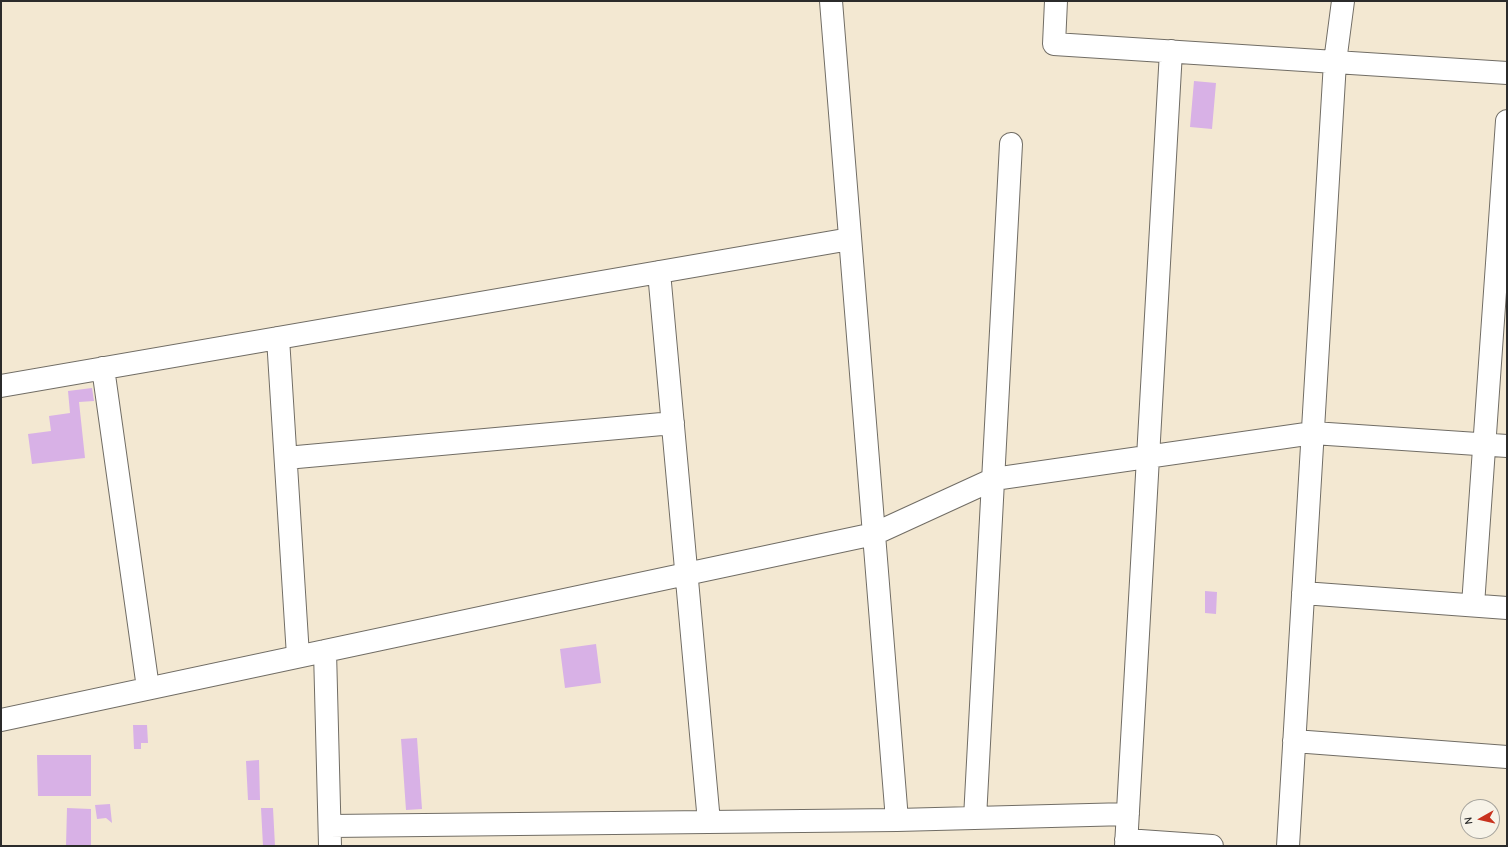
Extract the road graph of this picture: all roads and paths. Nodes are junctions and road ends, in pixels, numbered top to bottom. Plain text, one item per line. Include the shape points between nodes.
1 (831, 1) edge
2 (1056, 1) edge
3 (1343, 1) edge
4 (1170, 51) junction
5 (1336, 62) junction
6 (1507, 73) edge
7 (1507, 121) edge
8 (1012, 144) dead end
9 (850, 238) junction
10 (1502, 253) edge
11 (659, 272) junction
12 (278, 338) junction
13 (103, 368) junction
14 (1, 386) edge
15 (673, 423) junction
16 (1313, 433) junction
17 (1484, 445) junction
18 (1507, 446) edge
19 (1148, 457) junction
20 (286, 458) junction
21 (994, 479) junction
22 (874, 534) junction
23 (686, 574) junction
24 (1303, 593) junction
25 (1473, 605) junction
26 (1507, 608) edge
27 (325, 651) junction
28 (298, 656) junction
29 (148, 688) junction
30 (1, 720) edge
31 (1294, 741) junction
32 (1507, 757) edge
33 (1128, 814) junction
34 (976, 818) junction
35 (897, 820) junction
36 (709, 822) junction
37 (330, 836) edge
38 (1126, 843) edge
39 (1212, 846) edge
40 (1288, 846) edge

1 - 9 street
2 - 4 street via 1054,44
3 - 5 street
4 - 5 street
4 - 19 street
5 - 6 street
5 - 16 street
7 - 10 street
8 - 21 street
9 - 11 street
9 - 22 street
10 - 17 street
11 - 12 street
11 - 15 street
12 - 13 street
12 - 20 street
13 - 14 street
13 - 29 street
15 - 20 street
15 - 23 street
16 - 17 street
16 - 19 street
16 - 24 street
17 - 18 street
17 - 25 street
19 - 21 street
19 - 33 street
20 - 28 street
21 - 22 street
21 - 34 street
22 - 23 street
22 - 35 street
23 - 27 street
23 - 36 street
24 - 25 street
24 - 31 street
25 - 26 street
27 - 28 street
27 - 37 street
28 - 29 street
29 - 30 street
31 - 32 street
31 - 40 street
33 - 34 street
33 - 38 street
34 - 35 street
35 - 36 street
36 - 37 street
38 - 39 street

